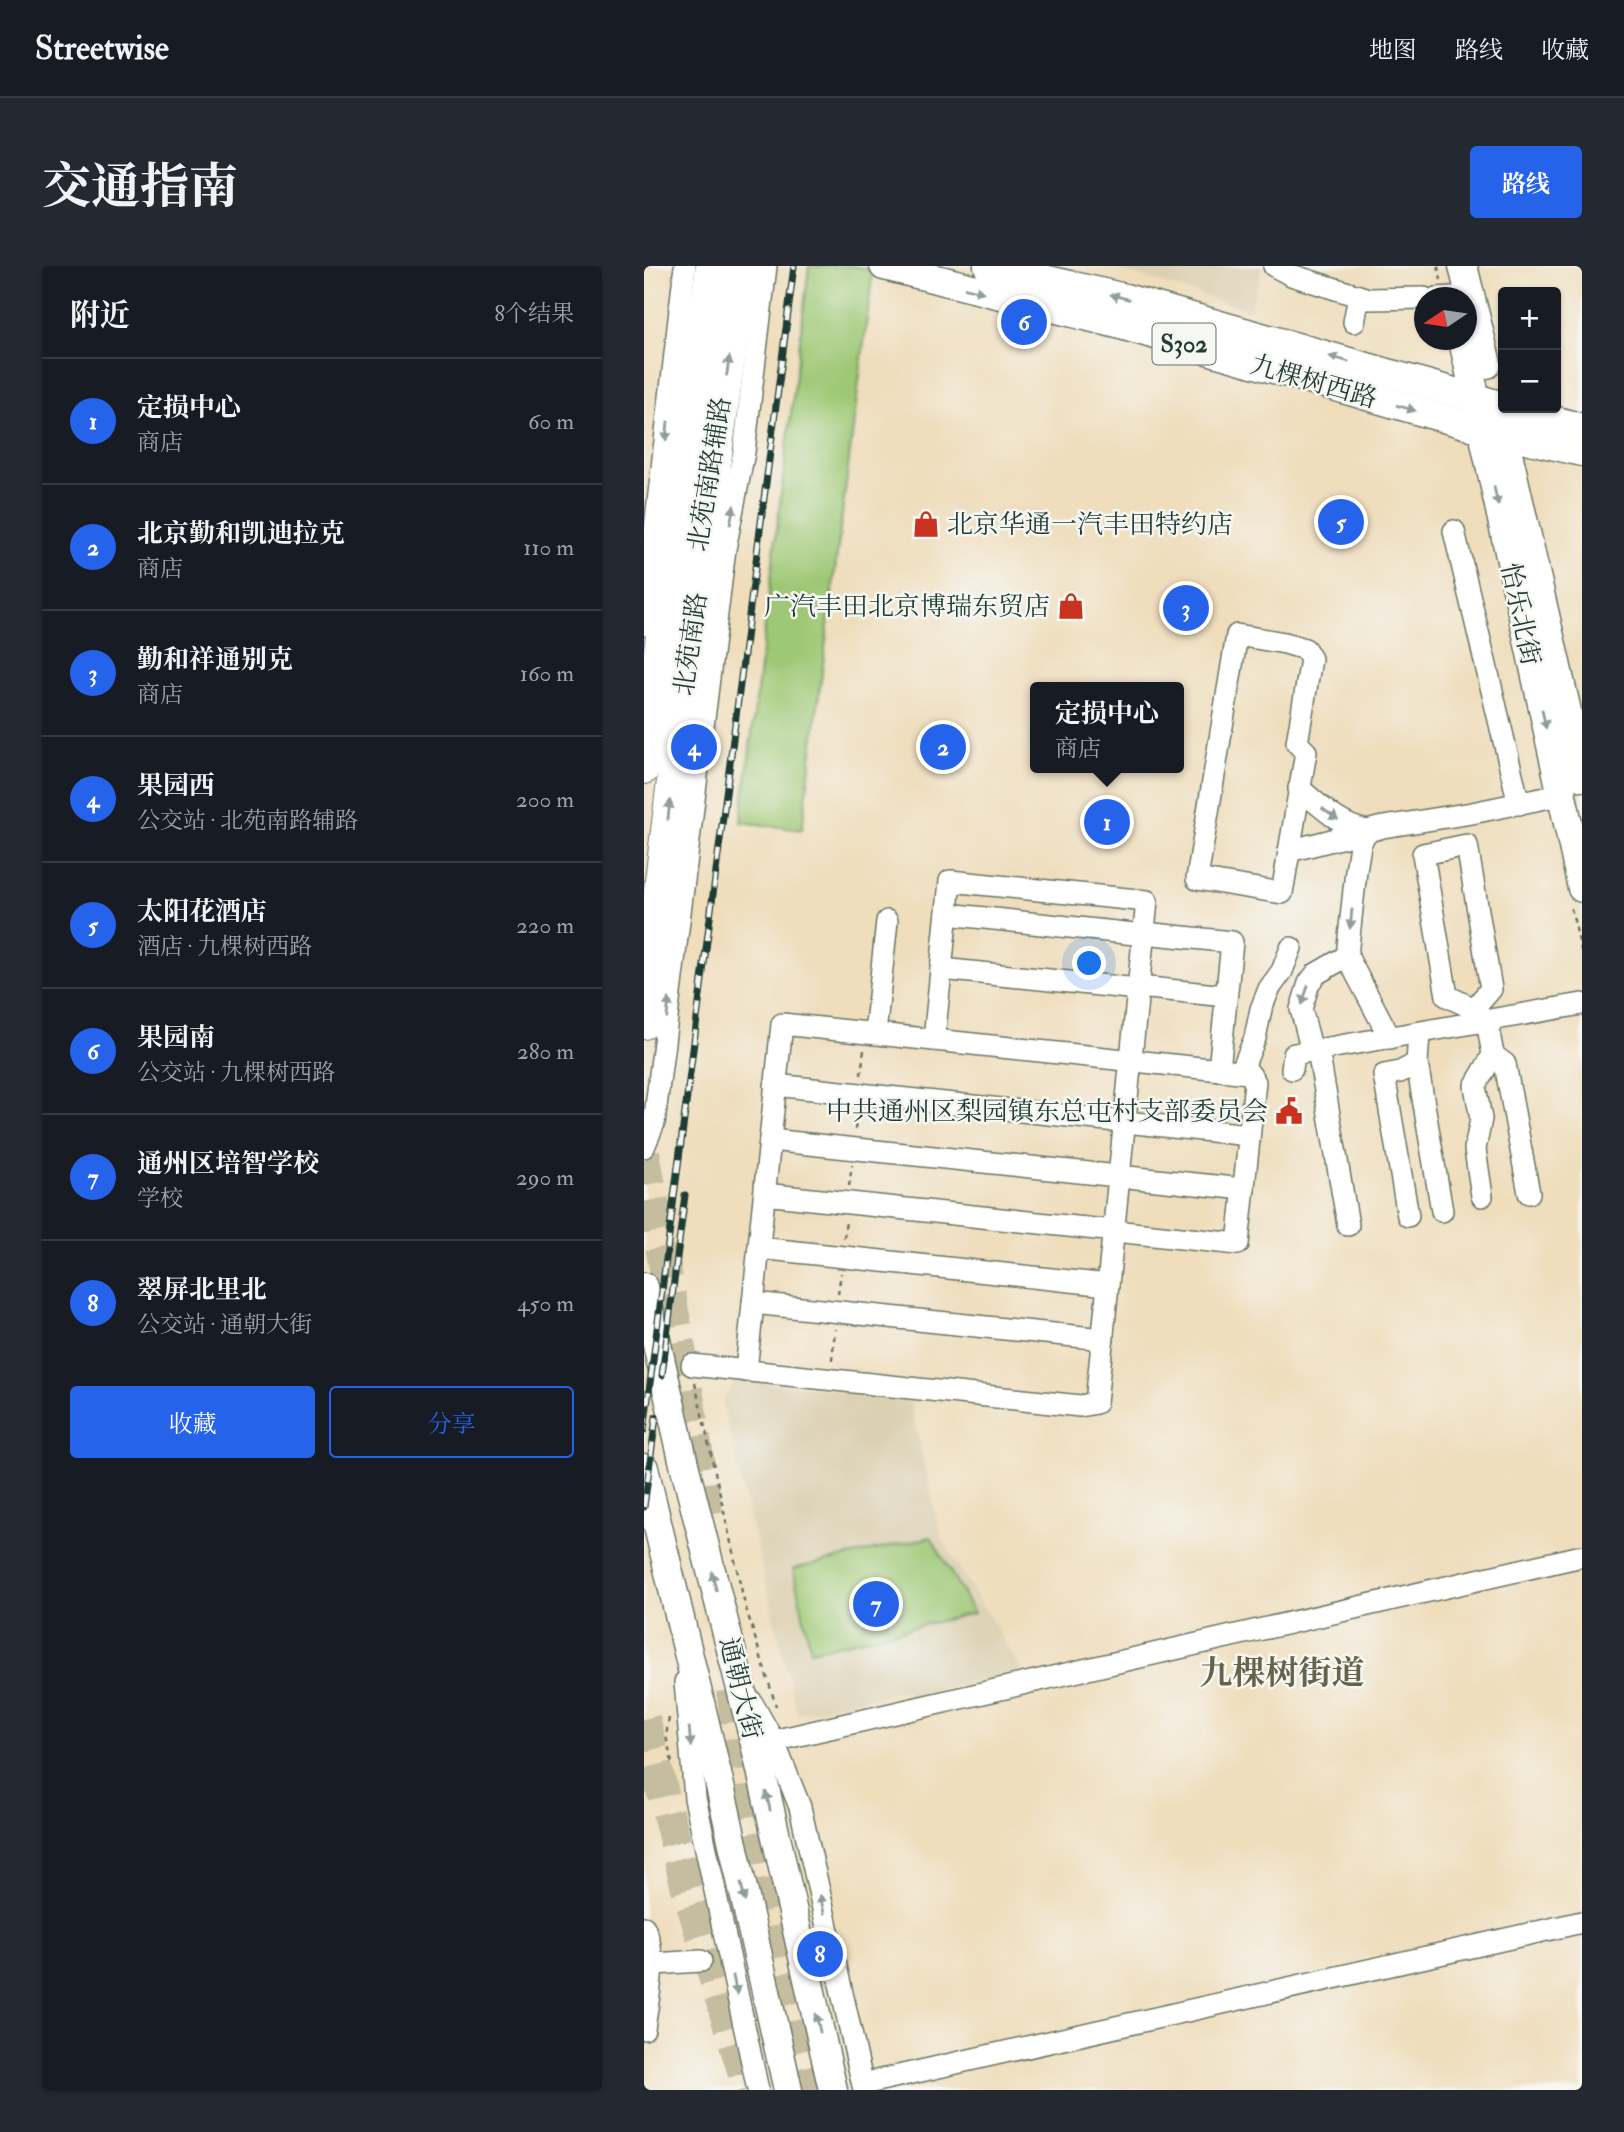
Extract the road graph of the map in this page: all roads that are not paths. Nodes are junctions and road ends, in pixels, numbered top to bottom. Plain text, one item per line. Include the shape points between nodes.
1 (685, 266) edge
2 (712, 266) edge
3 (741, 266) edge
4 (766, 266) edge
5 (884, 266) edge
6 (988, 266) edge
7 (1446, 266) edge
8 (1463, 266) edge
9 (1281, 268) edge
10 (1451, 287) edge
11 (1359, 296) junction
12 (1414, 298) edge
13 (1354, 322) dead end
14 (1467, 350) edge
15 (1495, 413) edge
16 (1582, 428) edge
17 (1582, 452) edge
18 (1454, 531) dead end
19 (725, 550) junction
20 (694, 615) junction
21 (644, 625) edge
22 (644, 768) edge
23 (1582, 776) edge
24 (1299, 788) junction
25 (1560, 795) junction
26 (1519, 804) junction
27 (1366, 831) junction
28 (1289, 851) junction
29 (1582, 888) edge
30 (947, 914) junction
31 (887, 921) dead end
32 (1144, 934) junction
33 (1292, 948) dead end
34 (1347, 957) junction
35 (941, 969) junction
36 (1139, 988) junction
37 (1226, 996) junction
38 (1582, 1004) edge
39 (1479, 1018) junction
40 (644, 1023) edge
41 (1419, 1033) junction
42 (875, 1034) junction
43 (1390, 1038) junction
44 (934, 1040) junction
45 (1315, 1051) junction
46 (1493, 1055) junction
47 (1131, 1061) junction
48 (1417, 1063) junction
49 (1293, 1069) dead end
50 (1219, 1070) junction
51 (1241, 1072) junction
52 (775, 1085) junction
53 (1125, 1122) junction
54 (1249, 1135) junction
55 (770, 1140) junction
56 (644, 1147) edge
57 (1119, 1176) junction
58 (1244, 1189) junction
59 (1530, 1193) dead end
60 (764, 1194) junction
61 (1482, 1196) dead end
62 (1348, 1225) dead end
63 (1114, 1231) junction
64 (758, 1248) junction
65 (1108, 1285) junction
66 (644, 1287) edge
67 (753, 1303) junction
68 (1102, 1339) junction
69 (691, 1365) dead end
70 (746, 1371) junction
71 (644, 1468) edge
72 (1582, 1556) edge
73 (680, 1621) junction
74 (765, 1745) junction
75 (1582, 1922) edge
76 (644, 1927) edge
77 (701, 1961) dead end
78 (653, 1964) junction
79 (644, 2029) edge
80 (863, 2087) edge
81 (758, 2090) edge
82 (788, 2090) edge
83 (833, 2090) edge

1 -> 21 street, 北苑南路辅路
2 - 22 highway, 北苑南路
20 -> 3 highway, 北苑南路
19 -> 4 street, 北苑南路辅路 via 744,452
5 -> 15 main road, 九棵树西路 / S302
15 -> 6 main road, 九棵树西路 / S302 via 1125,298
7 - 10 main road
8 - 15 main road, 怡乐北街
9 - 11 street
11 - 12 street
11 - 13 street
14 - 15 main road, 怡乐北街
15 - 16 main road, 九棵树西路 / S302
15 - 17 main road, 九棵树西路 / S302
15 - 23 main road, 怡乐北街
15 -> 25 main road, 怡乐北街
18 - 26 street
19 - 20 highway
56 -> 19 street, 北苑南路辅路 via 654,1123
40 -> 20 highway, 北苑南路
24 -> 27 street via 1334,817
24 - 28 street
24 - 28 street via 1306,751 1297,743 1311,659 1305,649 1237,635 1197,879 1282,893
25 - 26 street
25 - 29 main road, 怡乐北街
26 - 27 street
27 - 28 street
27 -> 34 street via 1356,871
30 - 32 street
30 - 32 street via 950,881 1147,901
30 - 35 street
31 - 42 street
32 - 36 street
32 - 37 street via 1232,942
33 - 51 street via 1269,989
34 - 43 street
34 -> 45 street via 1309,982 1301,1009
35 - 36 street
35 - 44 street
36 - 37 street
36 - 47 street
37 - 50 street
38 - 39 street
39 - 39 street via 1491,989 1467,845 1423,854 1447,996
39 - 41 street
39 - 46 street
41 - 43 street
41 - 48 street
42 - 44 street
42 - 52 street via 782,1024
43 - 45 street
44 - 47 street
45 - 49 street via 1294,1054
45 - 62 street
46 - 59 street via 1505,1064
46 - 61 street via 1475,1086 1481,1119 1475,1149
47 - 50 street
47 - 53 street
48 - 48 street via 1384,1075 1407,1210 1441,1204
50 - 51 street
51 - 54 street via 1249,1073 1255,1082
52 - 53 street
52 - 55 street
53 - 54 street
53 - 57 street
54 - 58 street
55 - 57 street
55 - 60 street
57 - 58 street
57 - 63 street
58 - 63 street via 1238,1244
60 - 63 street
60 - 64 street
63 - 65 street
64 - 65 street
64 - 67 street
65 - 68 street
74 -> 66 main road, 通朝大街 via 738,1678
67 - 68 street
67 - 70 street
68 - 70 street via 1096,1403 1080,1406
69 - 70 street
71 - 73 main road, 通朝大街
72 - 74 street
73 -> 81 street via 695,1798
73 -> 82 main road, 通朝大街
80 -> 74 street via 800,1807
83 -> 74 main road, 通朝大街
75 - 80 street
76 - 78 street
77 - 78 street
78 - 79 street

